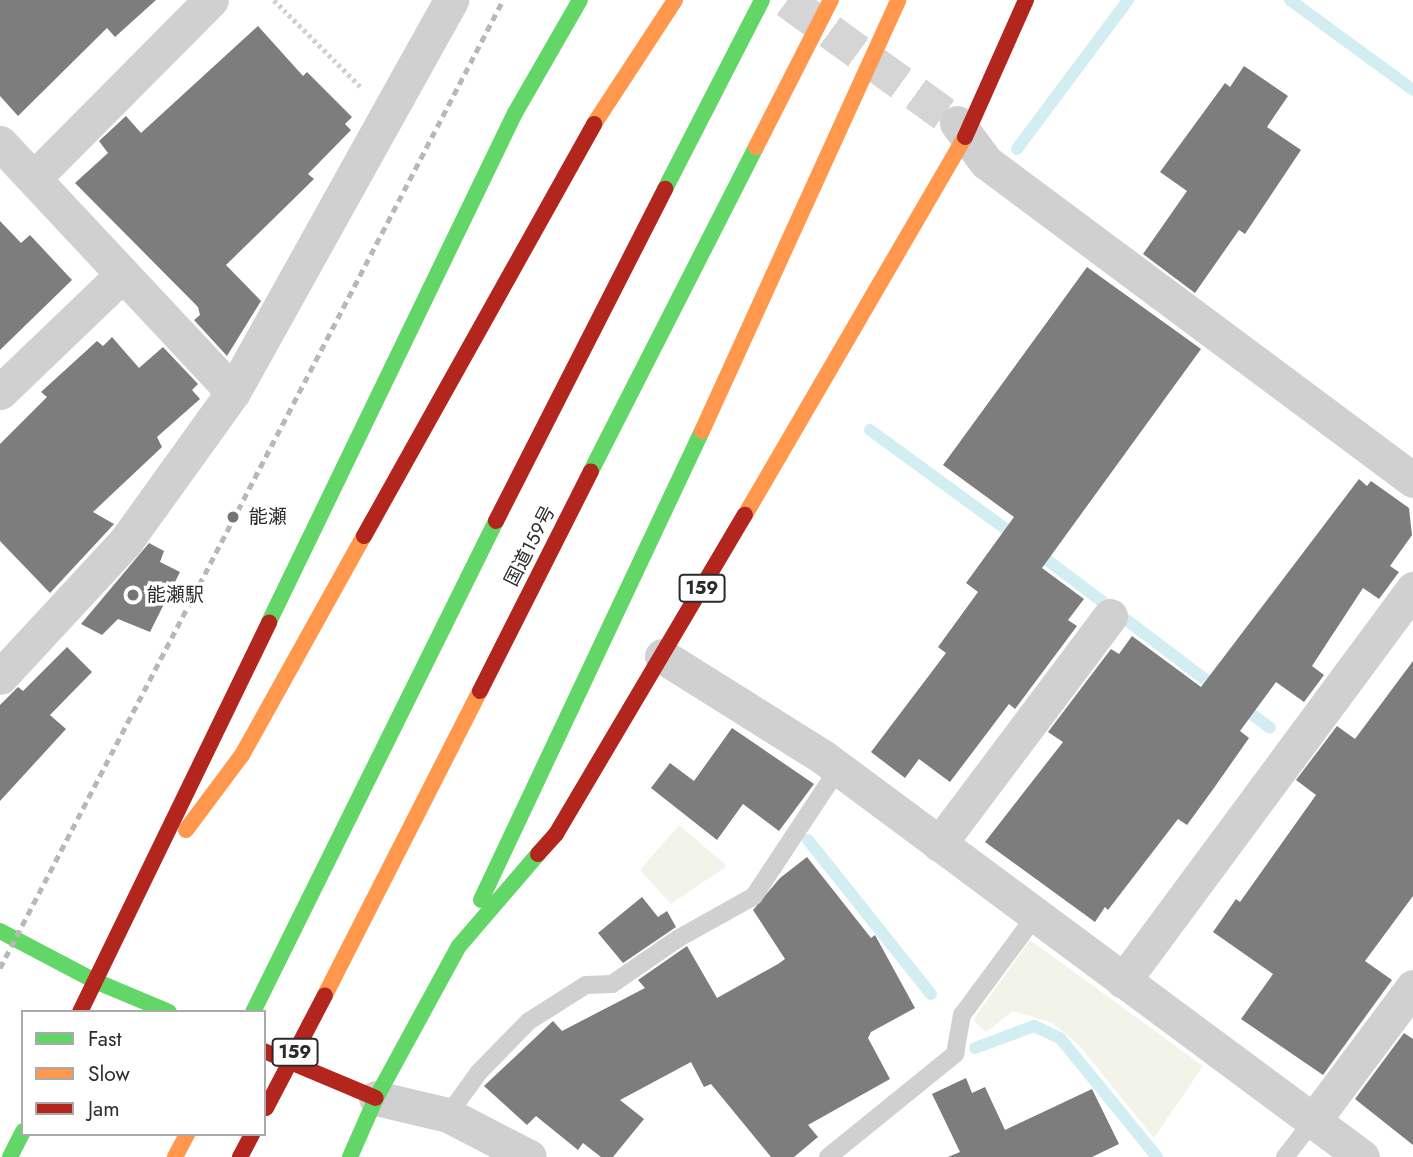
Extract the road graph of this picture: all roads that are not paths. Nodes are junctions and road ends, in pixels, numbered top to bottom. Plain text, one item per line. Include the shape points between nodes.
1 (211, 0) edge
2 (451, 0) edge
3 (580, 0) edge
4 (675, 0) edge
5 (762, 0) edge
6 (831, 0) edge
7 (898, 0) edge
8 (1026, 0) edge
9 (962, 128) junction
10 (0, 143) edge
11 (34, 178) junction
12 (122, 275) junction
13 (0, 392) edge
14 (233, 392) junction
15 (1413, 480) edge
16 (1413, 589) edge
17 (1110, 615) dead end
18 (662, 656) junction
19 (0, 677) edge
20 (838, 769) junction
21 (939, 844) junction
22 (132, 902) junction
23 (1036, 915) junction
24 (0, 931) edge
25 (459, 946) junction
26 (94, 981) junction
27 (1123, 981) junction
28 (1413, 987) edge
29 (81, 1010) edge
30 (164, 1010) edge
31 (254, 1010) edge
32 (266, 1052) edge
33 (376, 1098) junction
34 (266, 1108) edge
35 (448, 1115) junction
36 (1313, 1121) junction
37 (21, 1135) edge
38 (186, 1136) edge
39 (251, 1136) edge
40 (10, 1157) edge
41 (175, 1157) edge
42 (240, 1157) edge
43 (350, 1157) edge
44 (529, 1157) edge
45 (828, 1157) edge
46 (1285, 1157) edge
47 (1362, 1157) edge

1 - 11 street
2 - 14 street
3 - 22 main road via 515,113
4 - 22 main road via 583,140 242,755
5 - 31 main road via 464,583
6 - 34 main road, 国道159号 / 159, bridge
7 - 25 main road, 159 via 577,704
8 - 9 main road, 159
9 - 15 street via 986,162
9 - 18 main road, 159
10 - 11 street
11 - 12 street
12 - 13 street
12 - 14 street
14 - 19 street via 126,541
16 - 27 street
17 - 21 street
18 - 20 street
18 - 25 main road, 159 via 556,834
20 - 21 street
20 - 35 lane via 754,896 678,938 612,984 586,985 529,1021 479,1072
21 - 23 street
22 - 26 main road
23 - 27 street
23 - 45 lane via 962,1015 955,1054
24 - 26 main road
25 - 33 main road, 159
26 - 29 main road
26 - 30 main road
27 - 36 street
28 - 36 street
32 - 33 main road
33 - 35 street
33 - 43 main road, 159
35 - 44 street
36 - 46 lane
36 - 47 street
37 - 40 main road
38 - 41 main road
39 - 42 main road

